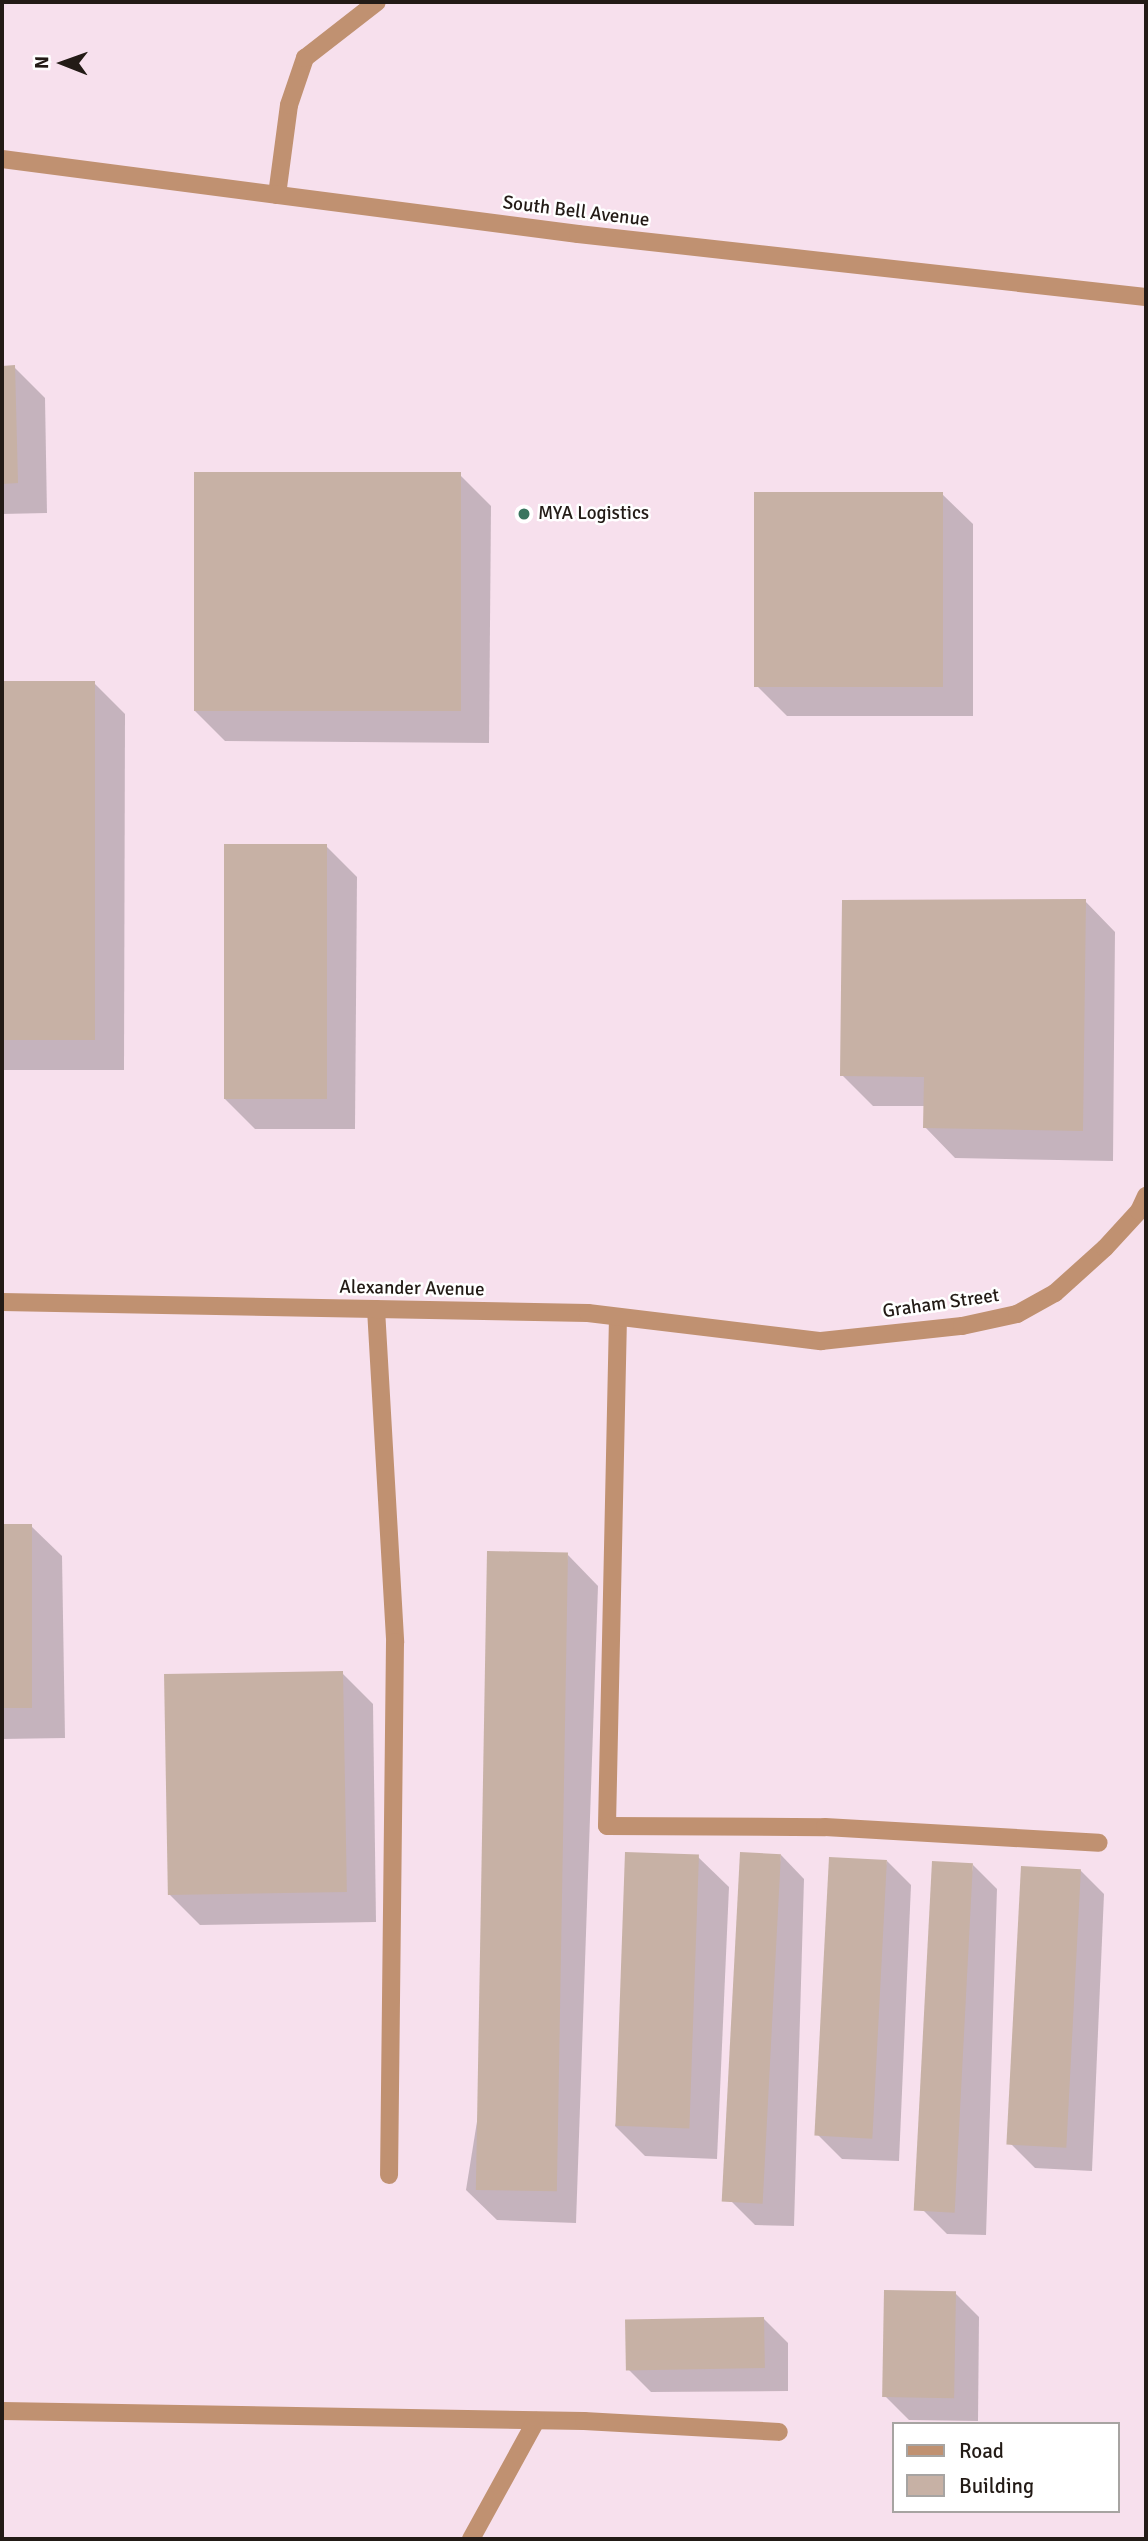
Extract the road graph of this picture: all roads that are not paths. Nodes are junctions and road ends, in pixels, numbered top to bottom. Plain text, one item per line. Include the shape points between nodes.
1 (377, 2) edge
2 (2, 159) edge
3 (277, 195) junction
4 (1146, 298) edge
5 (1146, 1196) edge
6 (2, 1302) edge
7 (376, 1309) junction
8 (618, 1317) junction
9 (821, 1341) joint
10 (1099, 1843) dead end
11 (389, 2175) dead end
12 (2, 2411) edge
13 (536, 2421) junction
14 (779, 2432) dead end
15 (471, 2539) edge

1 - 3 street via 305,58 289,105
2 - 3 street, South Bell Avenue
3 - 4 street, South Bell Avenue
5 - 9 street, Graham Street via 1139,1211 1105,1248 1055,1293 1017,1314 962,1326
6 - 7 street, Alexander Avenue
7 - 8 street, Alexander Avenue
7 - 11 street via 395,1642
8 - 9 street, Alexander Avenue
8 - 10 street via 607,1826 825,1827
12 - 13 street
13 - 14 street
13 - 15 street

